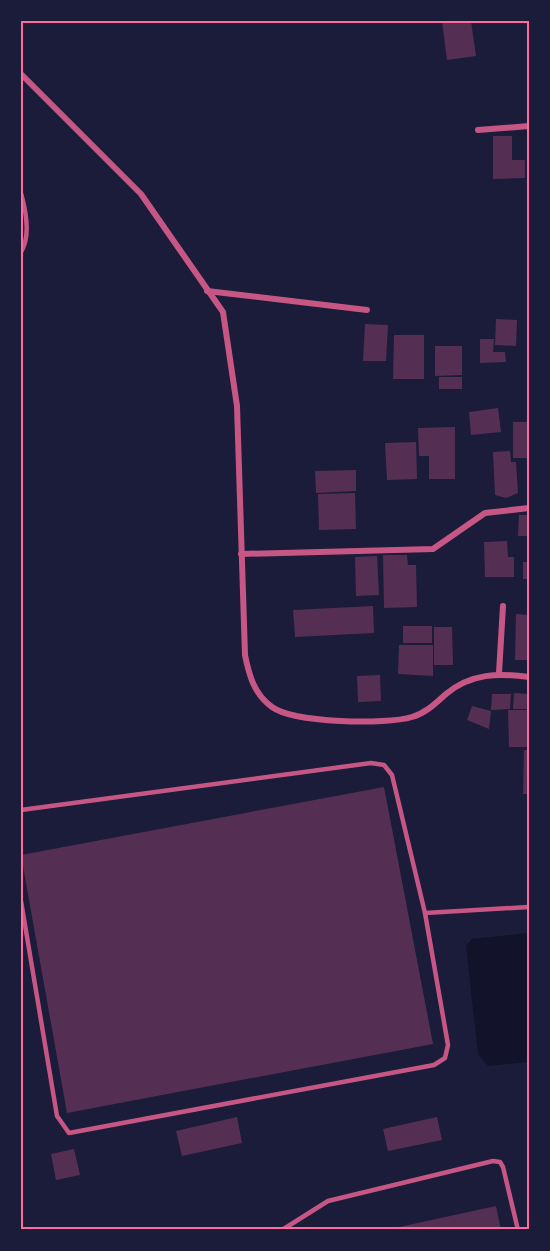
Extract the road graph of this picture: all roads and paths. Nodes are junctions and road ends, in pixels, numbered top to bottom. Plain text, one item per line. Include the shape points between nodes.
1 (21, 74) edge
2 (529, 126) edge
3 (478, 130) dead end
4 (21, 193) edge
5 (21, 252) edge
6 (207, 291) junction
7 (367, 310) dead end
8 (529, 508) edge
9 (242, 554) junction
10 (503, 606) dead end
11 (499, 673) junction
12 (529, 676) edge
13 (21, 810) edge
14 (21, 901) edge
15 (529, 907) edge
16 (425, 913) junction
17 (282, 1230) edge
18 (518, 1230) edge

1 - 6 street via 141,194
2 - 3 street
4 - 5 lane via 26,243
6 - 7 street
6 - 9 street via 223,312 237,406
8 - 9 street via 485,513 433,549
9 - 11 street via 243,630 250,676 260,695 280,711 314,719 399,720 428,710 470,680
10 - 11 street
11 - 12 street
13 - 16 lane via 371,763 384,765 392,775
14 - 16 lane via 57,1116 69,1133 434,1065 445,1058 448,1045
15 - 16 lane
17 - 18 lane via 328,1201 494,1161 503,1167

